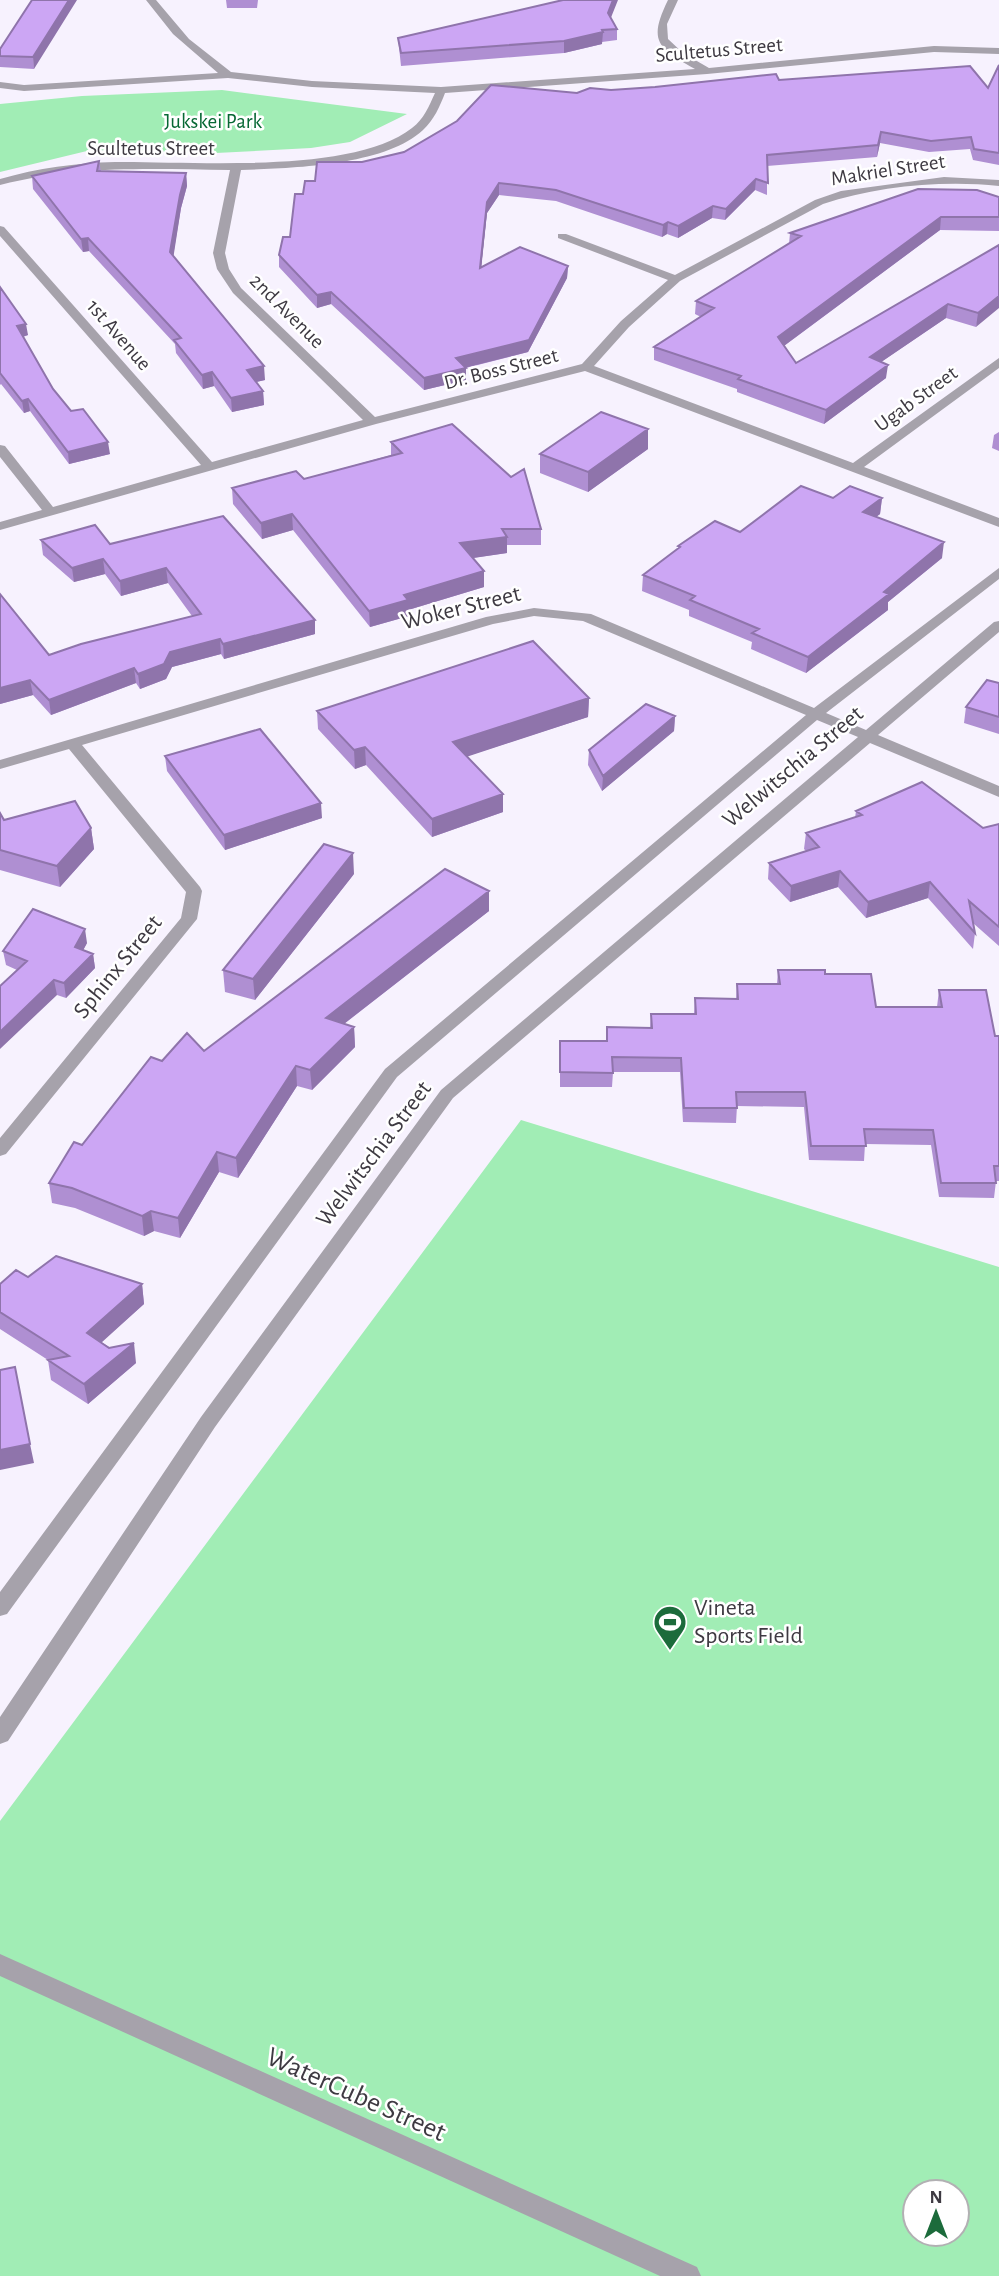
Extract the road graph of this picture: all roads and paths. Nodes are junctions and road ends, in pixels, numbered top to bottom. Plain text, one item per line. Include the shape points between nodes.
1 (151, 0) edge
2 (673, 0) edge
3 (999, 51) edge
4 (708, 71) junction
5 (228, 75) junction
6 (0, 85) edge
7 (24, 88) junction
8 (441, 90) junction
9 (0, 94) edge
10 (236, 167) junction
11 (0, 182) edge
12 (999, 183) edge
13 (0, 229) edge
14 (562, 236) dead end
15 (676, 278) junction
16 (999, 362) edge
17 (586, 367) junction
18 (372, 421) junction
19 (0, 449) edge
20 (209, 467) junction
21 (856, 467) junction
22 (51, 513) junction
23 (999, 523) edge
24 (0, 526) edge
25 (999, 572) edge
26 (999, 625) edge
27 (816, 714) junction
28 (866, 736) junction
29 (73, 744) junction
30 (0, 765) edge
31 (999, 792) edge
32 (0, 1150) edge
33 (0, 1608) edge
34 (0, 1735) edge
35 (0, 1965) edge
36 (688, 2276) edge

1 - 5 street via 168,24
2 - 4 street via 662,26 665,41 676,53
3 - 4 street, Scultetus Street via 934,49
4 - 8 street, Scultetus Street
5 - 7 street, Scultetus Street
5 - 8 street, Scultetus Street
6 - 7 street, Scultetus Street
7 - 9 street, Scultetus Street
8 - 10 street, Scultetus Street via 432,116 409,136 380,148 335,158
10 - 11 street, Scultetus Street via 69,168
10 - 18 street, 2nd Avenue via 219,253 223,269 237,290
12 - 15 street, Makriel Street via 944,180 839,194
13 - 20 street, 1st Avenue
14 - 15 street
15 - 17 street, Makriel Street
16 - 21 street, Ugab Street
17 - 18 street, Dr. Boss Street
17 - 21 street, Dr. Boss Street
18 - 20 street, Dr. Boss Street
19 - 22 street
20 - 22 street, Dr. Boss Street
21 - 23 street, Dr. Boss Street
22 - 24 street, Dr. Boss Street
25 - 27 street, Welwitschia Street
26 - 28 street, Welwitschia Street
27 - 28 street, Woker Street
27 - 29 street, Woker Street via 586,617 534,612 492,620
27 - 33 street, Welwitschia Street via 391,1073
28 - 31 street, Woker Street
28 - 34 street, Welwitschia Street via 447,1094 208,1422
29 - 30 street, Woker Street
29 - 32 street, Sphinx Street via 194,891 191,910 189,919
35 - 36 street, WaterCube Street

